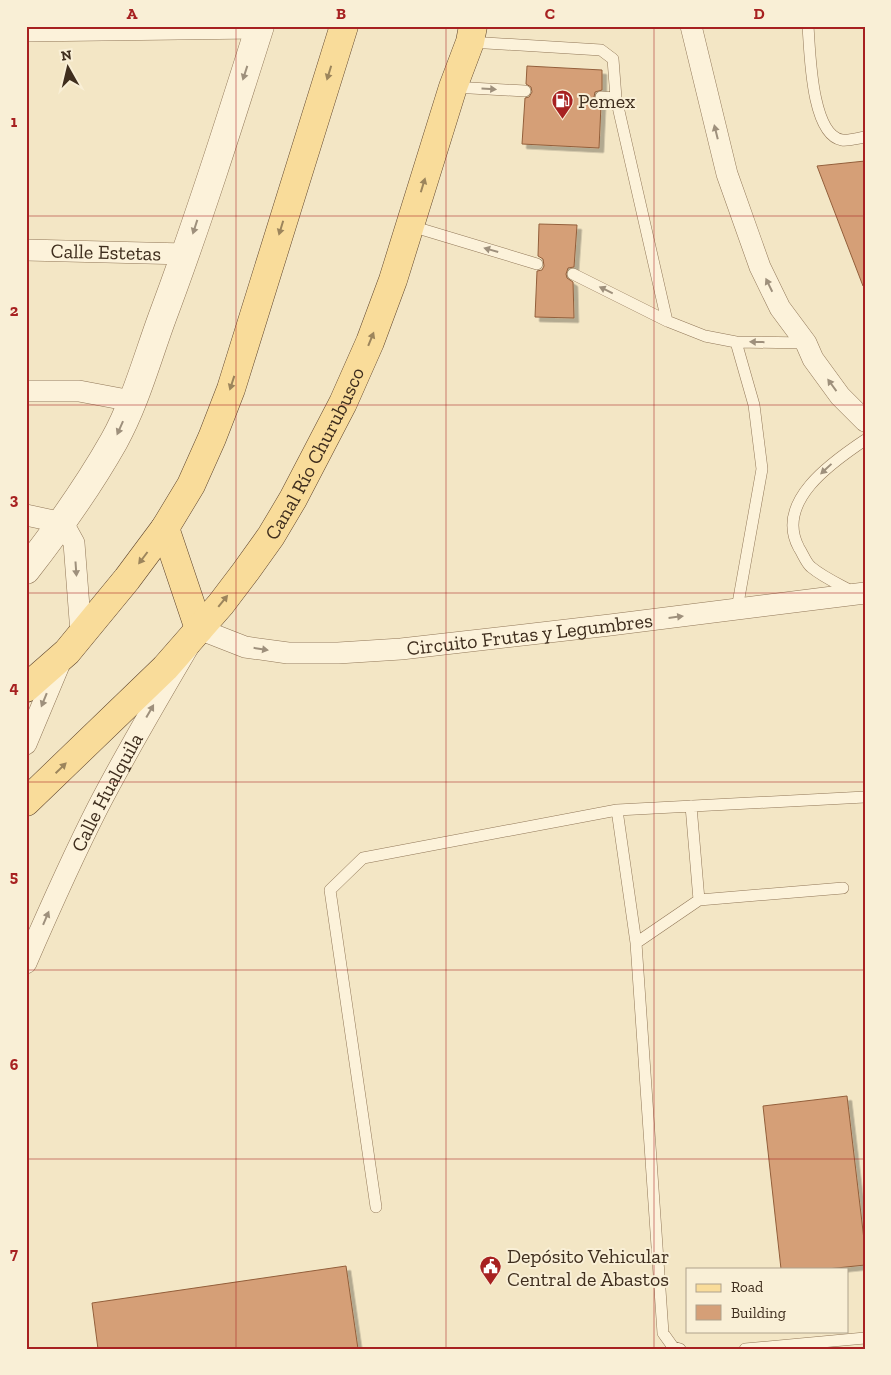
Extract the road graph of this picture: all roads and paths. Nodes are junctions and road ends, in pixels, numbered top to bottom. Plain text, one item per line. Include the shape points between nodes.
1 (344, 26) edge
2 (691, 26) edge
3 (808, 26) edge
4 (260, 27) edge
5 (26, 31) edge
6 (472, 34) edge
7 (453, 87) junction
8 (525, 91) dead end
9 (601, 97) dead end
10 (616, 98) junction
11 (865, 137) edge
12 (411, 226) junction
13 (26, 250) edge
14 (186, 254) junction
15 (537, 264) dead end
16 (573, 274) dead end
17 (667, 321) junction
18 (736, 342) junction
19 (806, 343) junction
20 (26, 390) edge
21 (132, 401) junction
22 (865, 421) edge
23 (865, 440) edge
24 (26, 515) edge
25 (63, 523) junction
26 (166, 528) junction
27 (26, 570) edge
28 (860, 593) edge
29 (737, 609) junction
30 (199, 629) junction
31 (81, 634) junction
32 (63, 656) junction
33 (26, 688) edge
34 (26, 744) edge
35 (865, 797) edge
36 (26, 802) edge
37 (692, 806) junction
38 (617, 810) junction
39 (843, 888) dead end
40 (699, 900) junction
41 (636, 943) junction
42 (26, 963) edge
43 (376, 1207) dead end
44 (865, 1338) edge
45 (680, 1349) edge
46 (745, 1349) edge

1 -> 26 main road via 231,389 212,438
19 -> 2 street via 780,308 760,266 727,174
3 - 11 lane via 812,78 821,120 830,134 842,140
4 - 5 street
4 -> 14 street
6 - 7 main road, Canal Río Churubusco
6 - 10 lane via 601,50 613,59
7 -> 8 lane
12 -> 7 main road, Canal Río Churubusco
9 - 10 lane
10 - 17 lane
15 -> 12 lane
30 -> 12 main road, Canal Río Churubusco via 271,536 313,462 370,342
13 - 14 street, Calle Estetas
14 - 21 street
17 -> 16 lane
17 - 18 lane via 705,336
19 -> 18 lane
18 - 29 lane via 754,405 762,469
22 -> 19 street via 840,396 813,359
20 - 21 street via 79,391
21 -> 25 street via 114,440
23 -> 28 lane via 837,459 809,485 795,512 793,537 810,567
24 - 25 street
25 - 27 street
25 -> 31 street via 74,543
26 - 30 main road
26 -> 31 main road
28 - 29 street, Circuito Frutas y Legumbres
30 -> 29 street, Circuito Frutas y Legumbres via 245,647 288,653 338,653 401,649
36 -> 30 main road, Canal Río Churubusco via 165,668
42 -> 30 street, Calle Hualquila via 98,808 144,721
31 - 32 main road
32 - 33 main road
32 -> 34 street
35 - 37 lane
37 - 38 lane
37 - 40 lane
38 - 41 lane
38 - 43 lane via 363,858 330,890
39 - 40 lane
40 - 41 lane
41 - 45 lane via 663,1333 673,1348
44 - 46 lane

